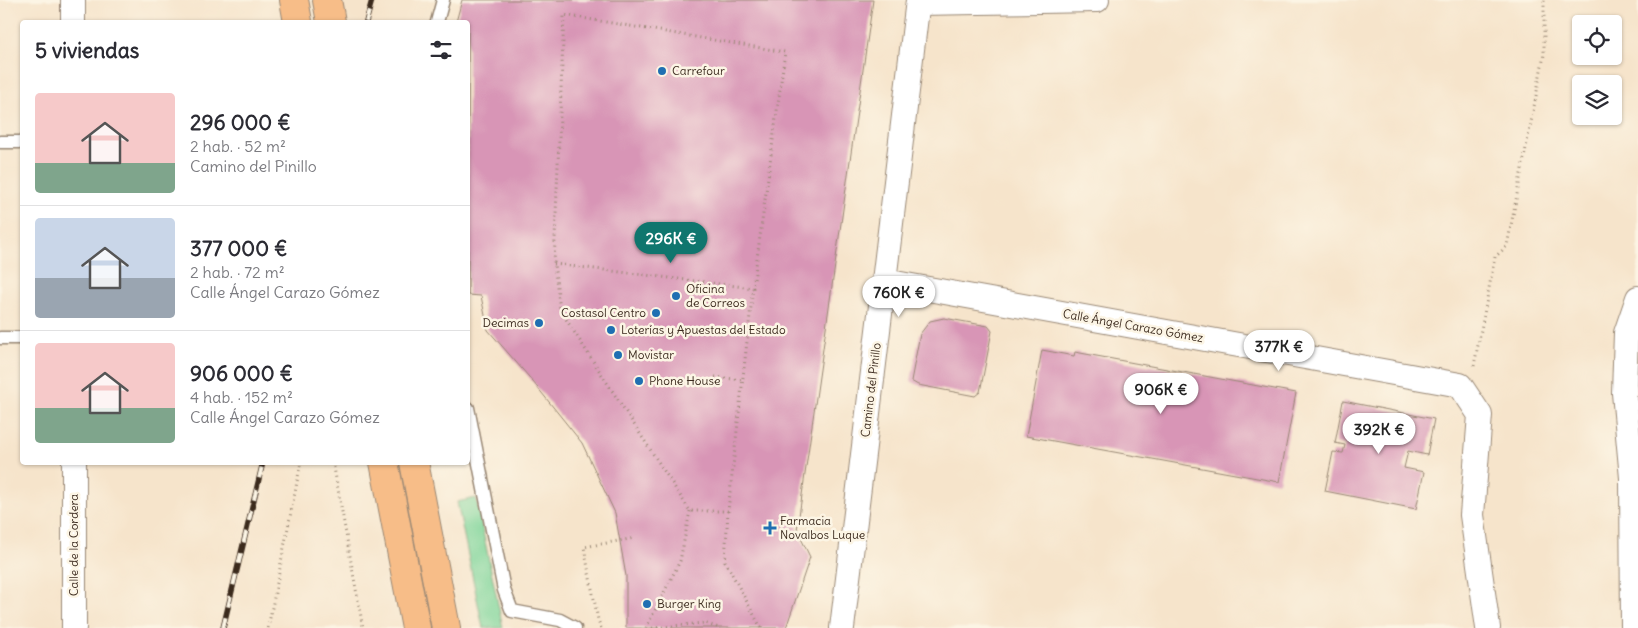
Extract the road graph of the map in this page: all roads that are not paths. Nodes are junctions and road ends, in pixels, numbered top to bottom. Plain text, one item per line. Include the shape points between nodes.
1 (73, 0) edge
2 (294, 0) edge
3 (327, 0) edge
4 (443, 0) edge
5 (1097, 0) edge
6 (918, 1) edge
7 (73, 20) edge
8 (298, 20) edge
9 (331, 20) edge
10 (438, 20) edge
11 (0, 142) edge
12 (20, 142) edge
13 (884, 281) junction
14 (1638, 298) edge
15 (0, 338) edge
16 (20, 338) edge
17 (470, 418) edge
18 (74, 465) edge
19 (385, 465) edge
20 (415, 465) edge
21 (1635, 477) edge
22 (74, 628) edge
23 (416, 628) edge
24 (446, 628) edge
25 (575, 628) edge
26 (842, 628) edge
27 (1488, 628) edge
28 (1633, 628) edge

1 - 7 street
2 - 8 main road
3 - 9 main road
4 - 10 lane
5 - 6 street
6 - 13 street, Camino del Pinillo
11 - 12 lane
13 - 26 street, Camino del Pinillo
13 - 27 street, Calle Ángel Carazo Gómez via 1460,385 1480,415 1472,515
14 - 21 street via 1626,334 1624,393
15 - 16 lane
17 - 25 lane via 504,590 512,611 560,620
18 - 22 street, Calle de la Cordera
19 - 23 main road
20 - 24 main road
21 - 28 street

